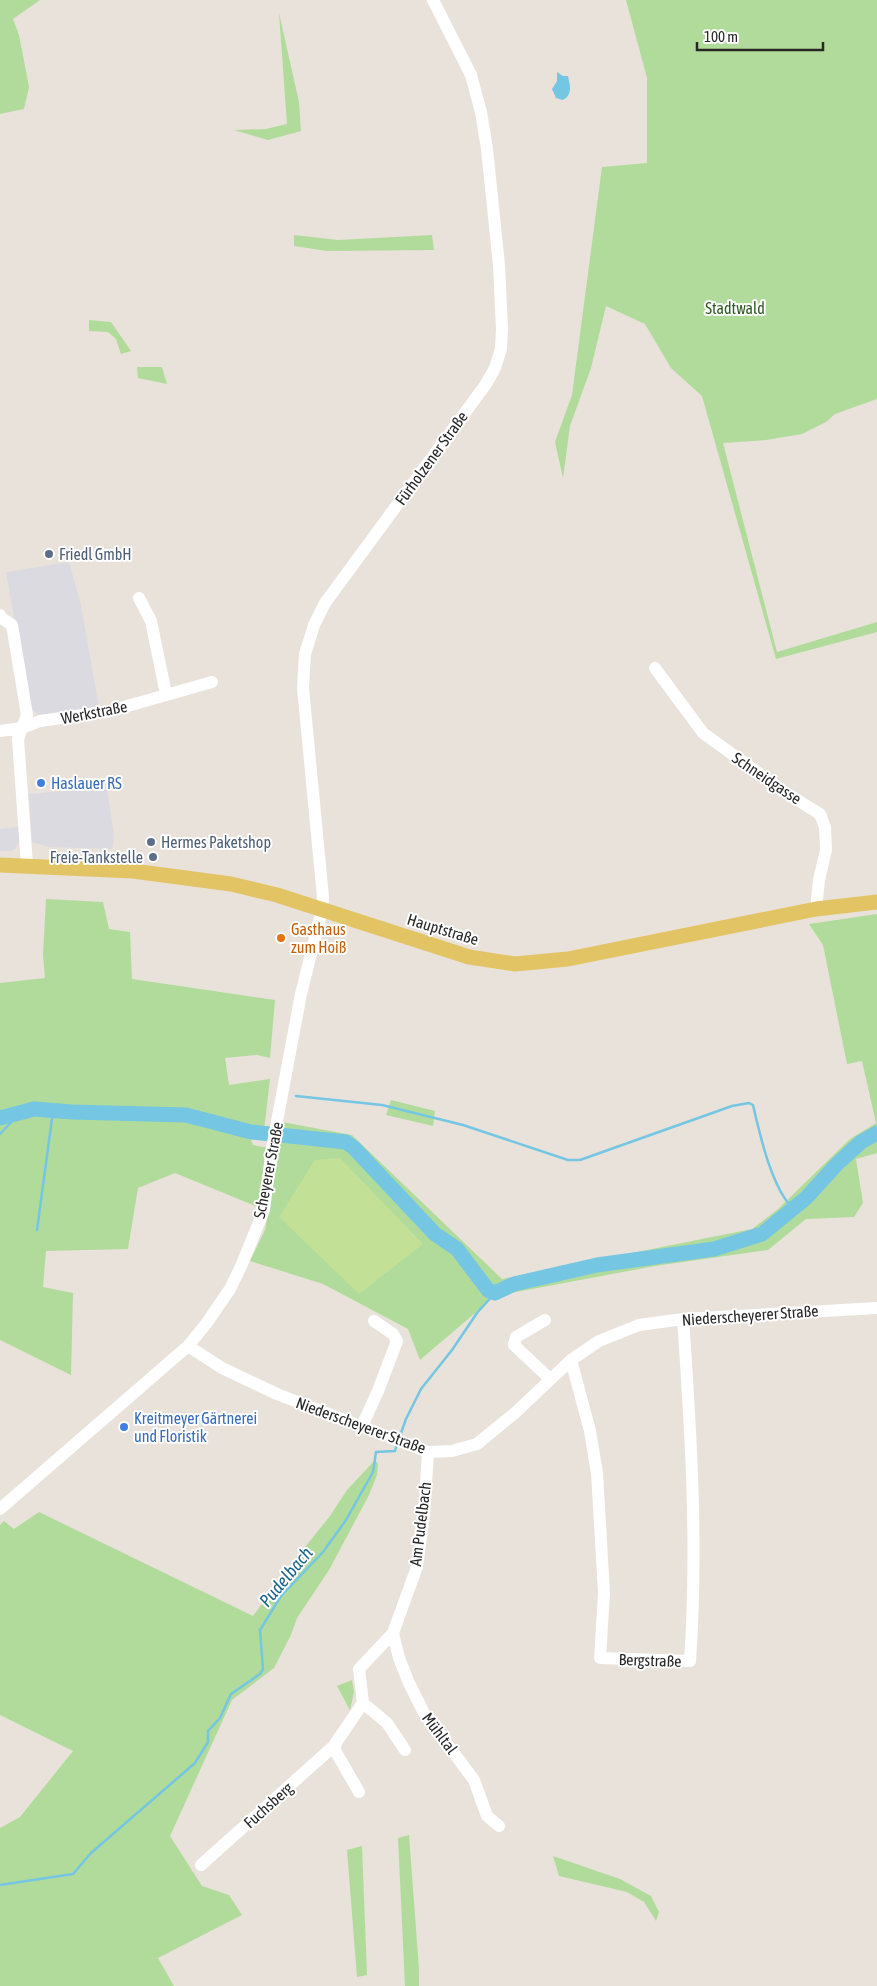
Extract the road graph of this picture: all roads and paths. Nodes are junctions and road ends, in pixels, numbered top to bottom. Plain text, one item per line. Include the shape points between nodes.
1 (433, 0) edge
2 (139, 598) dead end
3 (0, 615) edge
4 (655, 668) dead end
5 (212, 682) dead end
6 (166, 694) junction
7 (22, 728) junction
8 (0, 731) edge
9 (0, 865) edge
10 (27, 865) junction
11 (877, 902) edge
12 (816, 909) junction
13 (322, 910) junction
14 (877, 1308) edge
15 (683, 1319) junction
16 (546, 1320) dead end
17 (374, 1321) dead end
18 (188, 1346) junction
19 (571, 1360) junction
20 (550, 1379) junction
21 (362, 1426) junction
22 (428, 1452) junction
23 (0, 1509) edge
24 (393, 1632) junction
25 (363, 1703) junction
26 (336, 1744) junction
27 (405, 1750) dead end
28 (359, 1792) dead end
29 (499, 1826) dead end
30 (201, 1866) dead end

1 - 13 street, Fürholzener Straße via 472,75 481,112 499,266 501,349 486,384 325,603 314,625 305,654 303,688
2 - 6 street via 152,621
3 - 7 street via 12,624 27,715
4 - 12 street, Schneidgasse via 703,733 820,814 825,827 826,850
5 - 6 street, Werkstraße
6 - 7 street, Werkstraße via 110,711 40,721
7 - 8 street, Werkstraße
7 - 10 street via 18,739
9 - 10 main road, Hauptstraße
10 - 13 main road, Hauptstraße via 132,871 231,884
11 - 12 main road, Hauptstraße
12 - 13 main road, Hauptstraße via 568,959 515,964 469,957
13 - 18 street, Scheyerer Straße via 301,994 272,1148 264,1210 230,1289
14 - 15 street, Niederscheyerer Straße
15 - 19 street, Niederscheyerer Straße via 639,1324 599,1341
15 - 19 street, Bergstraße via 694,1556 690,1661 600,1658 604,1592 597,1473 590,1431
16 - 20 street via 516,1337 514,1345
17 - 21 street via 393,1334 396,1341
18 - 21 street, Niederscheyerer Straße via 222,1368 269,1390
18 - 23 street, Scheyerer Straße
19 - 20 street, Niederscheyerer Straße
20 - 22 street, Niederscheyerer Straße via 477,1444 452,1451
21 - 22 street, Niederscheyerer Straße
22 - 24 street, Am Pudelbach via 417,1567
24 - 25 street, Am Pudelbach via 359,1669
24 - 29 street, Mühltal via 402,1667 424,1713 474,1780 488,1816
25 - 26 street, Fuchsberg
25 - 27 street via 388,1723
26 - 28 street via 333,1747
26 - 30 street, Fuchsberg

